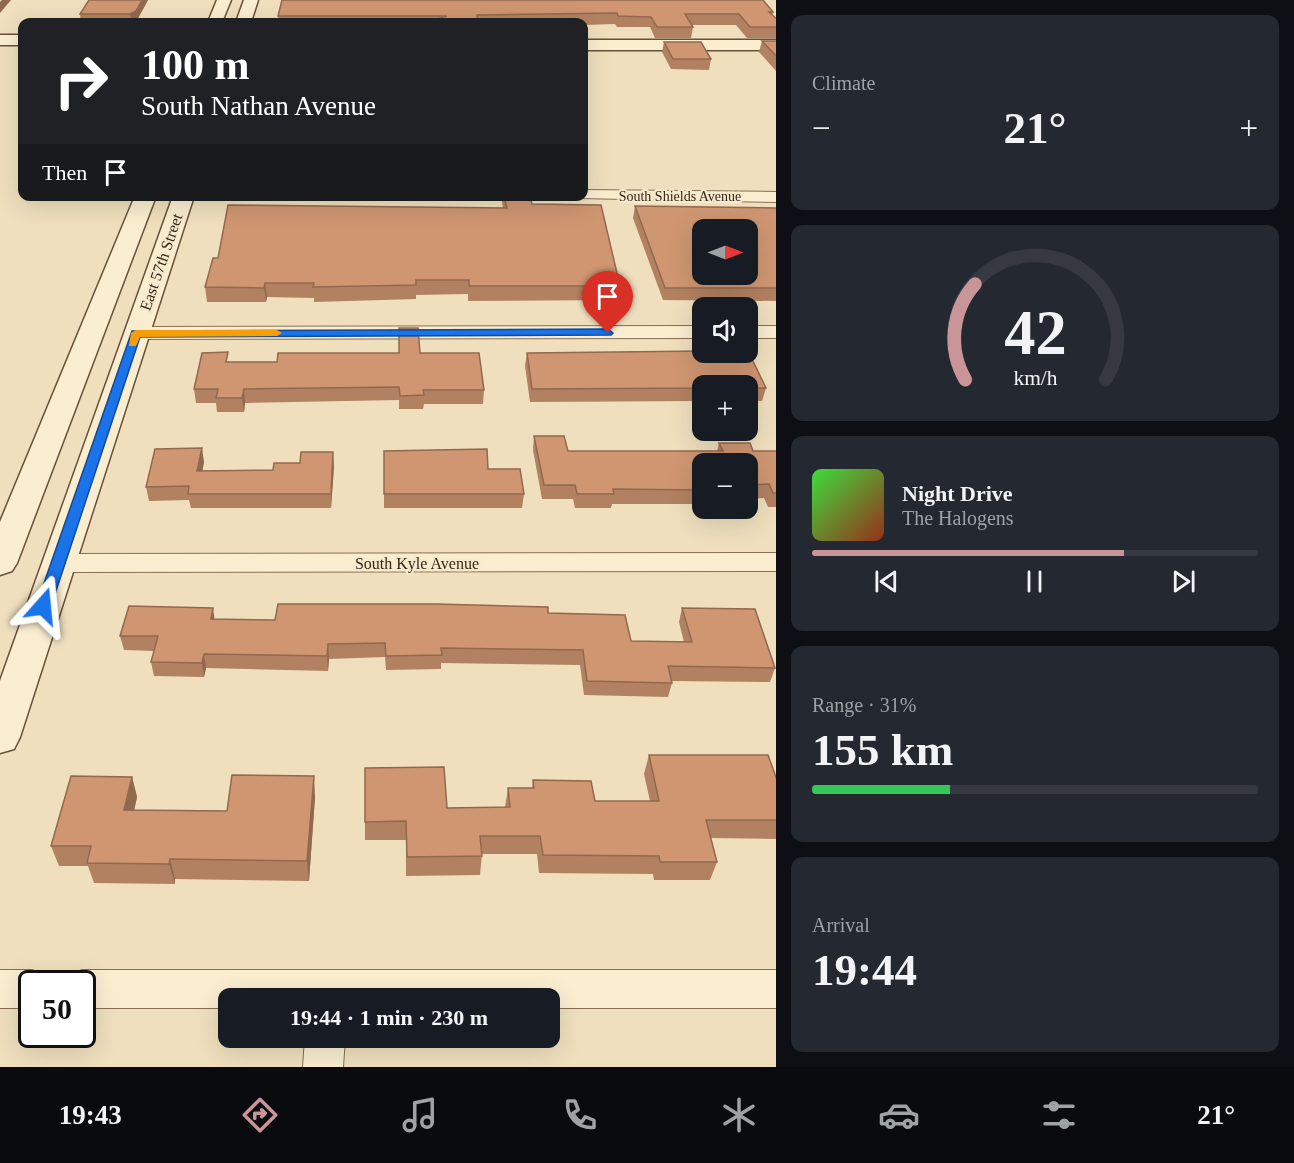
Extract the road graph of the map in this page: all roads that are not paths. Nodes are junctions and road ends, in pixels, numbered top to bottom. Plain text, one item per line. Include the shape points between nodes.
1 (224, 0) edge
2 (251, 0) edge
3 (217, 18) edge
4 (244, 18) edge
5 (0, 40) edge
6 (18, 40) edge
7 (588, 45) edge
8 (776, 45) edge
9 (0, 49) edge
10 (18, 49) edge
11 (588, 195) edge
12 (776, 197) edge
13 (144, 201) edge
14 (182, 201) edge
15 (692, 332) edge
16 (758, 332) edge
17 (776, 332) edge
18 (136, 333) junction
19 (776, 562) edge
20 (0, 563) edge
21 (58, 563) junction
22 (0, 737) edge
23 (0, 989) edge
24 (18, 989) edge
25 (96, 989) edge
26 (776, 989) edge
27 (560, 991) edge
28 (218, 992) edge
29 (324, 1048) edge
30 (323, 1067) edge

1 - 3 main road
2 - 4 main road
5 - 6 main road
7 - 8 main road
9 - 10 main road
11 - 12 street, South Shields Avenue
13 - 20 main road
14 - 18 main road, East 57th Street
15 - 18 street
16 - 17 street
18 - 21 main road, East 57th Street
19 - 21 street, South Kyle Avenue
21 - 22 main road, East 57th Street
23 - 24 street
25 - 28 street
26 - 27 street
29 - 30 street

